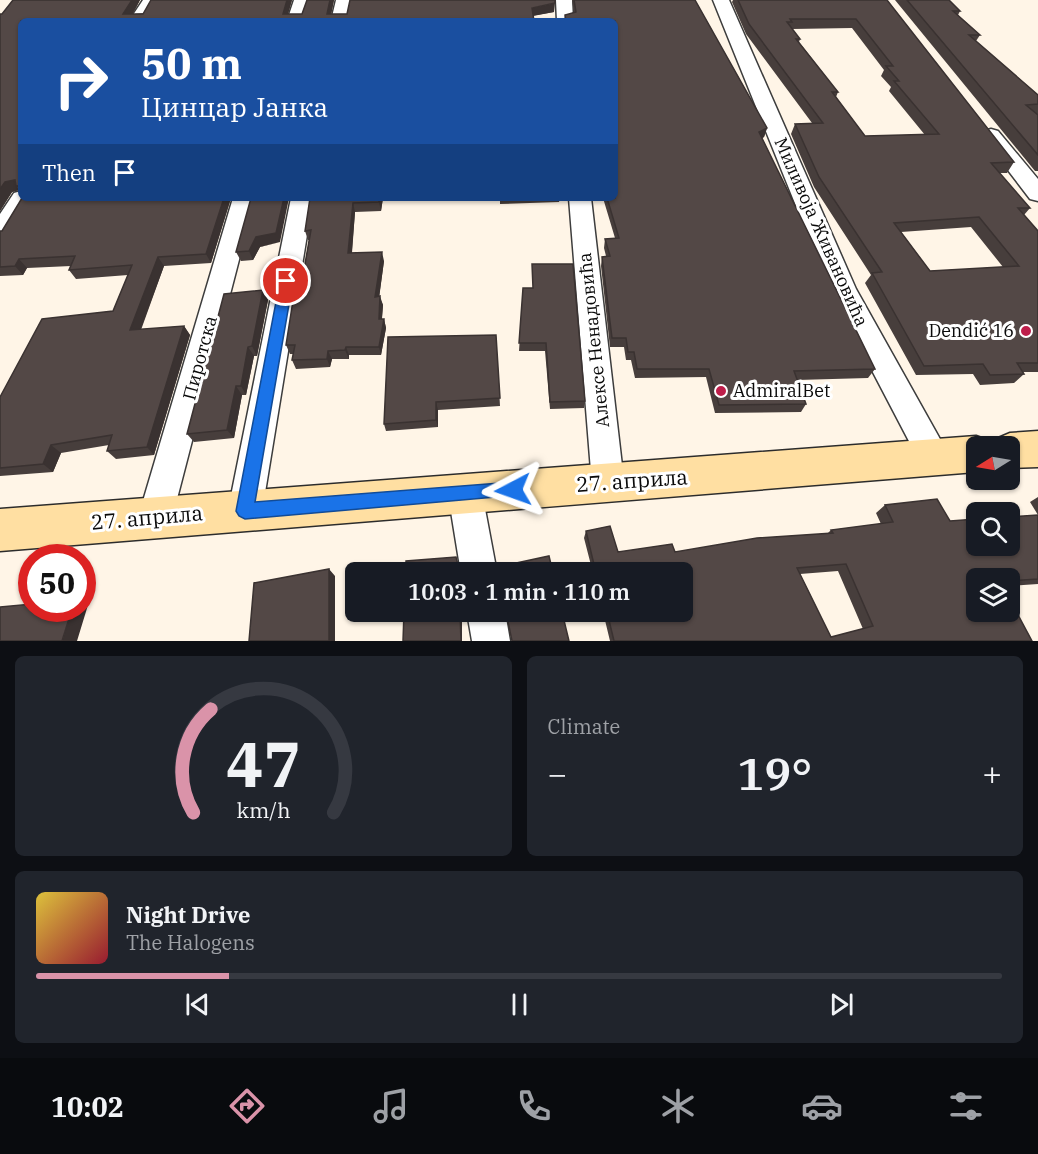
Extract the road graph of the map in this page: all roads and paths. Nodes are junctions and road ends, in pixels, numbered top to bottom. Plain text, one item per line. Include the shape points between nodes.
1 (151, 0) edge
2 (302, 0) edge
3 (344, 0) edge
4 (564, 0) edge
5 (721, 0) edge
6 (139, 18) edge
7 (297, 18) edge
8 (340, 18) edge
9 (565, 18) edge
10 (979, 120) edge
11 (1038, 194) edge
12 (20, 201) edge
13 (243, 201) edge
14 (301, 201) edge
15 (580, 201) edge
16 (0, 233) edge
17 (1038, 448) edge
18 (1020, 450) edge
19 (966, 455) edge
20 (934, 458) junction
21 (608, 483) junction
22 (465, 493) junction
23 (245, 511) junction
24 (155, 518) junction
25 (0, 530) edge
26 (477, 562) edge
27 (488, 622) edge
28 (491, 641) edge

1 - 6 street
2 - 7 street
3 - 8 street
4 - 9 street
5 - 20 street, Миливоја Живановића via 843,290
10 - 11 street
12 - 16 street
13 - 24 street, Пиротска
14 - 23 street
15 - 21 street, Алексе Ненадовића
17 - 18 main road
19 - 20 main road, 27. априла
20 - 21 main road, 27. априла
21 - 22 main road, 27. априла
22 - 23 main road, 27. априла
22 - 26 street
23 - 24 main road, 27. априла
24 - 25 main road, 27. априла
27 - 28 street

